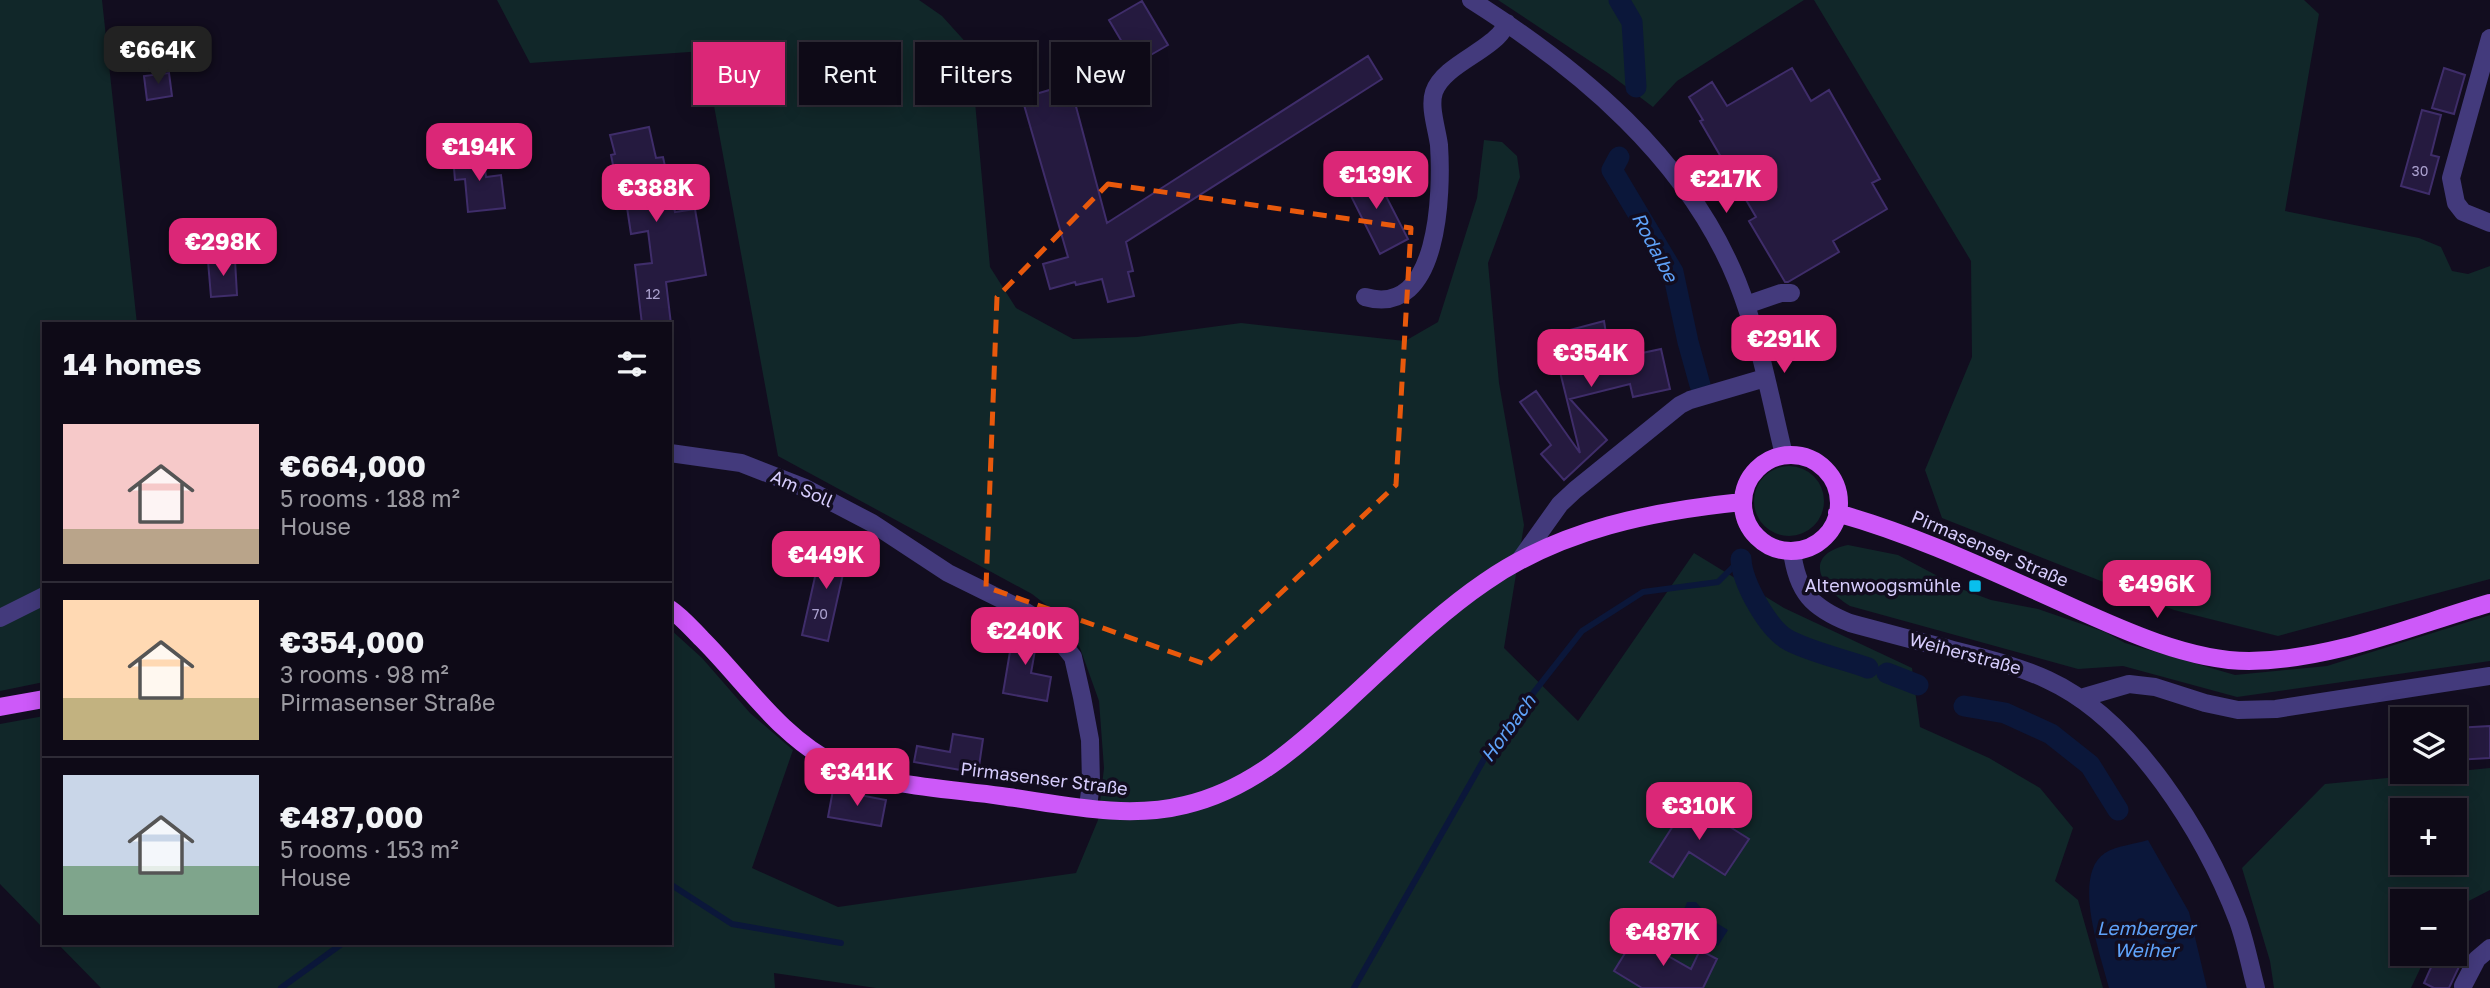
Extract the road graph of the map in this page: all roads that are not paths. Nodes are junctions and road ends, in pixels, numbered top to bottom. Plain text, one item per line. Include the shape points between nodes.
1 (1471, 0) edge
2 (1507, 23) junction
3 (2490, 37) edge
4 (2490, 223) edge
5 (1791, 293) dead end
6 (1365, 297) dead end
7 (1746, 305) junction
8 (1765, 378) junction
9 (672, 453) edge
10 (1784, 455) junction
11 (1742, 502) junction
12 (1837, 513) junction
13 (1792, 551) junction
14 (1520, 560) junction
15 (42, 597) edge
16 (2490, 603) edge
17 (672, 611) edge
18 (0, 618) edge
19 (2490, 676) edge
20 (2081, 698) junction
21 (42, 699) edge
22 (0, 707) edge
23 (1088, 807) junction
24 (2490, 948) edge
25 (2463, 986) edge
26 (2256, 988) edge

1 - 2 street
2 - 6 street via 1498,36 1442,79 1433,94 1439,158 1436,216 1422,275 1392,299 1383,302
2 - 7 street via 1579,77 1658,152 1712,229
3 - 4 street via 2453,165 2456,203 2463,212
5 - 7 street
7 - 8 street
8 - 10 street
8 - 14 street, Pirmasenser Straße via 1680,405 1575,489
9 - 23 street, Am Soll via 741,463 805,488 872,523 948,573 1047,625 1073,657 1090,740
10 - 11 main road via 1771,458 1751,476
10 - 12 main road via 1798,455 1822,466 1836,487
11 - 13 main road via 1744,517 1762,542
11 - 14 main road, Pirmasenser Straße via 1630,519
12 - 13 main road via 1826,536
12 - 16 main road, Pirmasenser Straße via 1908,535 2116,627 2227,659 2276,660 2344,649
13 - 20 street, Weiherstraße via 1802,588 1811,602 1828,614 2008,664
14 - 23 main road, Pirmasenser Straße via 1449,610 1269,768 1184,806 1129,811
15 - 18 street
17 - 23 main road, Pirmasenser Straße via 769,713 816,753 839,766 900,782
19 - 20 street via 2277,709 2238,710 2129,684
20 - 26 street, Weiherstraße via 2142,755 2186,819 2215,869 2238,923
21 - 22 main road
24 - 25 street via 2477,959

